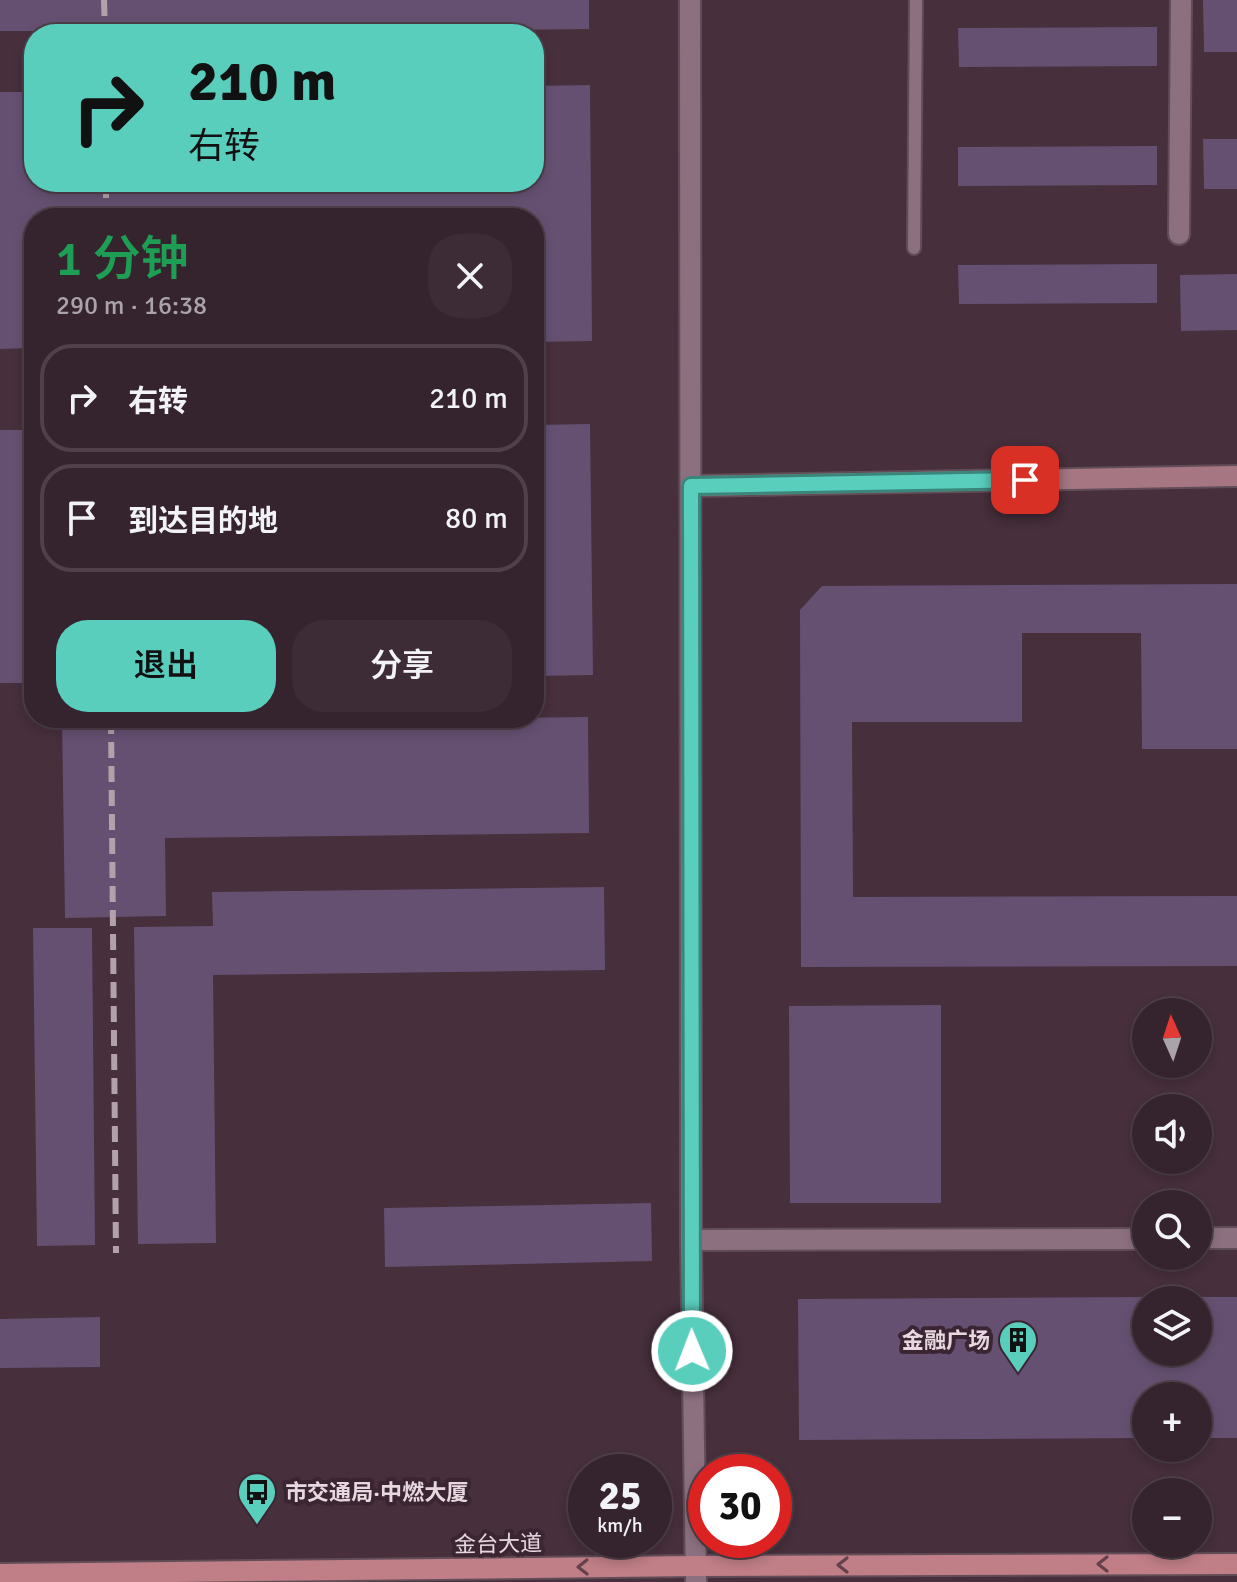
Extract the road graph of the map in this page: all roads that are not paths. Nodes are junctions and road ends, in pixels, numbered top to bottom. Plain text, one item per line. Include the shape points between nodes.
1 (690, 0) edge
2 (916, 0) edge
3 (1181, 0) edge
4 (1179, 234) dead end
5 (914, 248) dead end
6 (1237, 476) edge
7 (691, 486) junction
8 (1212, 1238) edge
9 (1237, 1238) edge
10 (1132, 1239) edge
11 (691, 1240) junction
12 (1237, 1564) edge
13 (0, 1574) edge
14 (696, 1574) edge

1 - 7 street
2 - 5 lane
3 - 4 street
6 - 7 street
7 - 11 street
8 - 9 street
10 - 11 street
11 - 14 street
12 -> 14 main road, 金台大道
14 -> 13 main road, 金台大道

